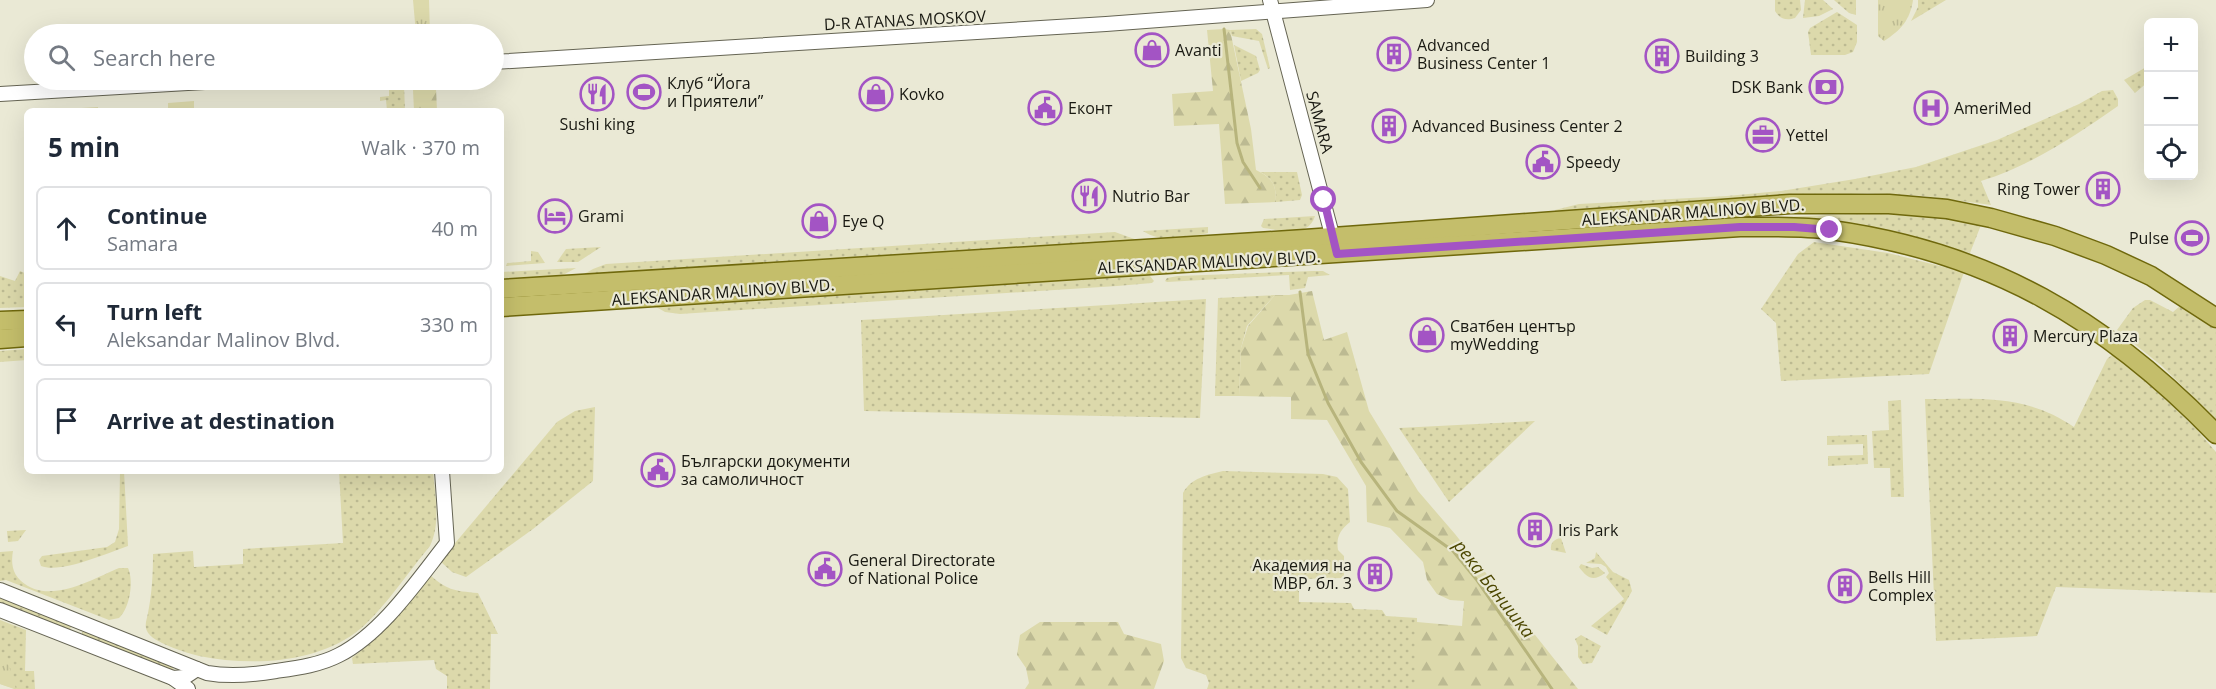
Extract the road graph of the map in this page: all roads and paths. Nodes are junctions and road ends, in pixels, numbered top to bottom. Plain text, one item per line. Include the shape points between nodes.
1 (1426, 0) edge
2 (1271, 6) edge
3 (504, 62) edge
4 (68, 90) edge
5 (0, 94) edge
6 (1335, 245) junction
7 (504, 289) edge
8 (504, 307) edge
9 (2216, 318) edge
10 (24, 320) edge
11 (0, 321) edge
12 (24, 337) edge
13 (0, 339) edge
14 (2216, 434) edge
15 (442, 474) edge
16 (0, 590) edge
17 (0, 610) edge
18 (173, 659) junction
19 (197, 669) junction
20 (173, 678) junction
21 (188, 689) edge

1 - 2 street, D-R ATANAS MOSKOV
2 - 3 street, D-R ATANAS MOSKOV via 1106,24
2 - 6 street, SAMARA
4 - 5 street
6 - 7 main road, ALEKSANDAR MALINOV BLVD.
6 - 8 main road, ALEKSANDAR MALINOV BLVD.
6 - 9 main road, ALEKSANDAR MALINOV BLVD. via 1790,204 1889,204 1947,209 2055,236 2151,276
6 - 14 main road, ALEKSANDAR MALINOV BLVD. via 1740,227 1830,230 1882,239 1968,263 2070,312 2149,369
10 - 11 main road
12 - 13 main road
15 - 19 street via 447,543 382,622 356,645 312,664 263,673 216,674
16 - 18 street
17 - 20 street
18 - 19 street
18 - 20 street
19 - 20 street
20 - 21 street

